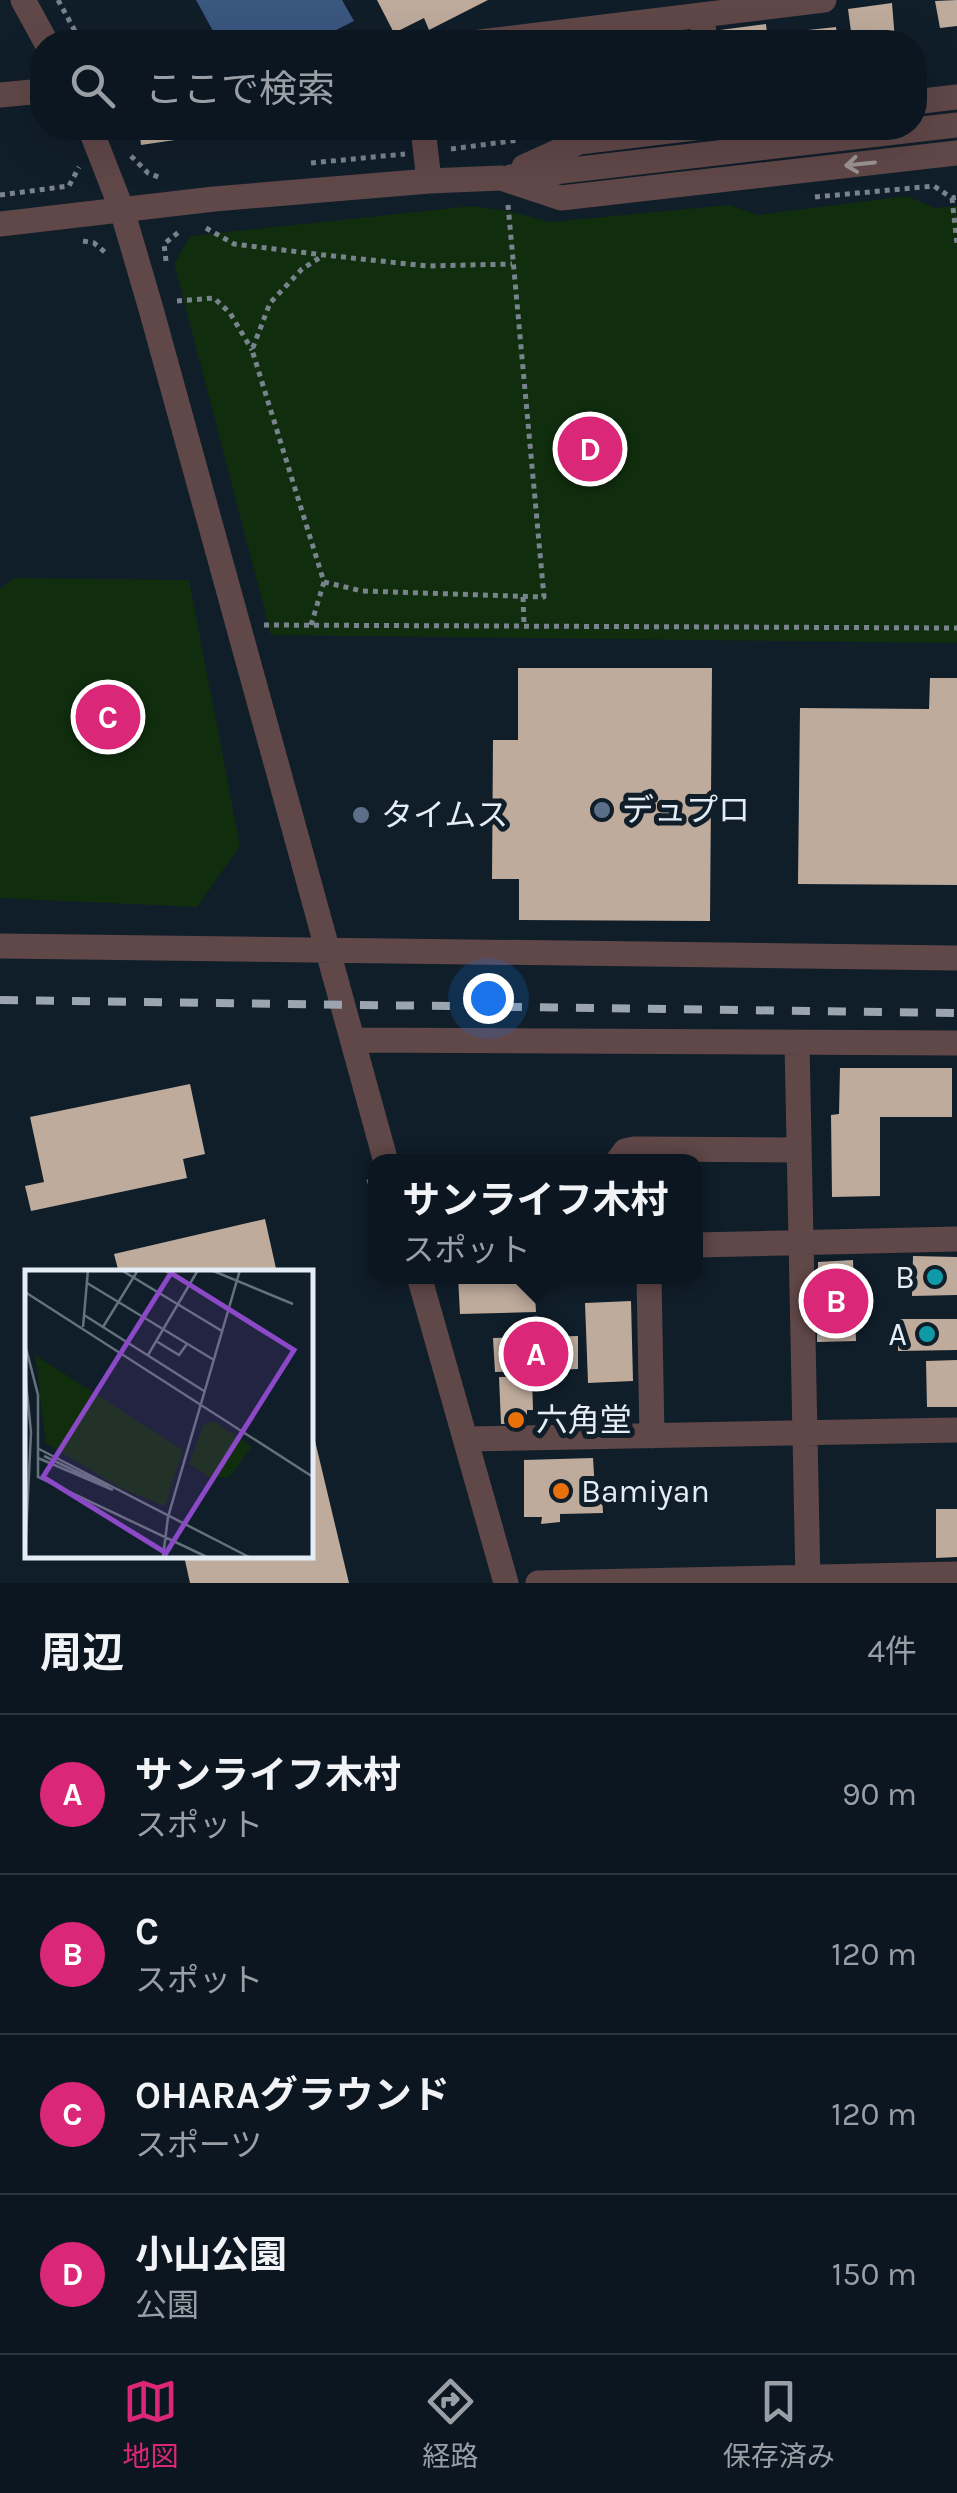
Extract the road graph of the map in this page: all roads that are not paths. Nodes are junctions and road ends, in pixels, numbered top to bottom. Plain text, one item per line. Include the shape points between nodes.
1 (23, 0) edge
2 (824, 0) edge
3 (39, 30) edge
4 (704, 30) edge
5 (30, 92) edge
6 (0, 96) edge
7 (957, 97) edge
8 (927, 100) edge
9 (957, 126) edge
10 (927, 129) edge
11 (95, 140) edge
12 (425, 140) edge
13 (595, 140) edge
14 (834, 140) edge
15 (957, 153) edge
16 (501, 178) junction
17 (429, 181) junction
18 (122, 210) junction
19 (0, 224) edge
20 (0, 946) edge
21 (327, 950) junction
22 (957, 958) edge
23 (353, 1040) junction
24 (797, 1043) junction
25 (957, 1043) edge
26 (799, 1150) junction
27 (384, 1154) edge
28 (623, 1154) edge
29 (957, 1239) edge
30 (803, 1242) junction
31 (703, 1244) edge
32 (421, 1284) edge
33 (649, 1284) edge
34 (957, 1430) edge
35 (805, 1432) junction
36 (652, 1436) junction
37 (466, 1439) junction
38 (957, 1574) edge
39 (808, 1579) edge
40 (506, 1583) edge
41 (538, 1583) edge

1 - 3 street
2 - 4 street
5 - 6 street
7 - 8 street
9 - 10 street
11 - 18 street
12 - 17 street
13 - 16 street
14 - 16 street
15 -> 16 street via 561,198
16 - 17 street
17 - 18 street
18 - 19 street
18 - 21 street
20 - 21 street
21 - 22 street
21 - 23 street
23 - 24 street
23 - 27 street
24 - 25 street
24 - 26 street
26 - 28 street
26 - 30 street
29 - 30 street
30 - 31 street
30 - 35 street
32 - 37 street
33 - 36 street
34 - 35 street
35 - 36 street
35 - 39 street
36 - 37 street
37 - 40 street
38 - 39 street
39 - 41 street

